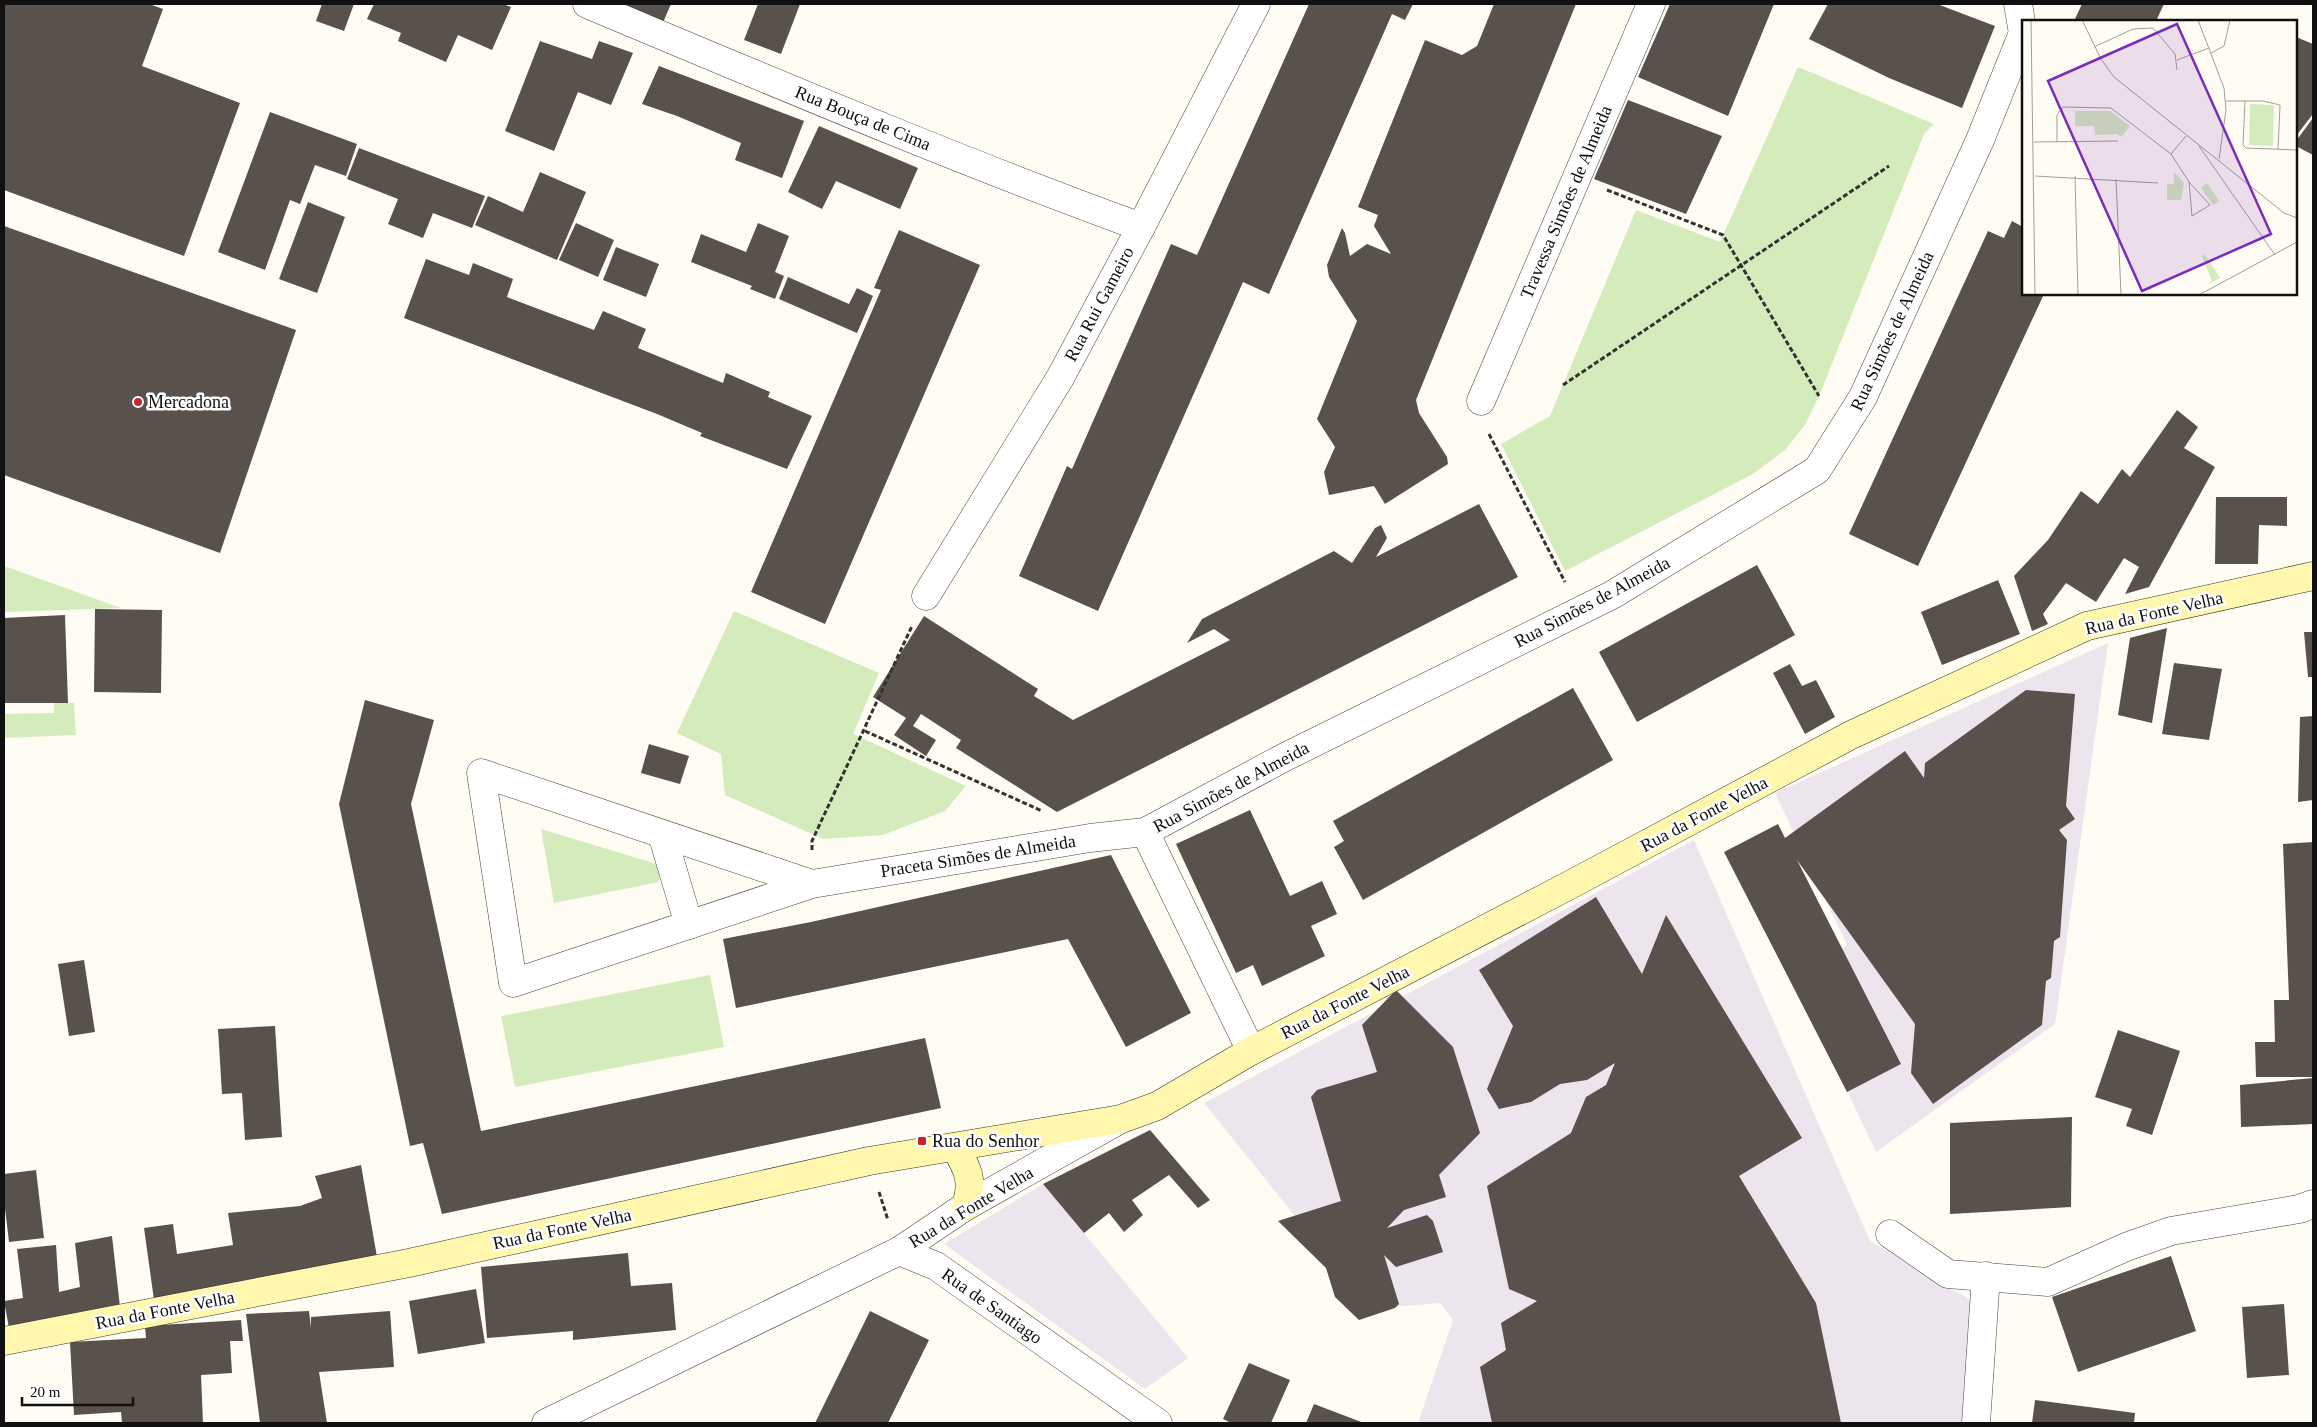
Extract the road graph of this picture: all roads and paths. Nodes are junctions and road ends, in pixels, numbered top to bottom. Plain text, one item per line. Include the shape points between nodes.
1 (587, 4) edge
2 (1256, 4) edge
3 (1651, 4) edge
4 (2018, 4) edge
5 (2022, 27) edge
6 (2022, 35) edge
7 (1889, 166) dead end
8 (1576, 179) junction
9 (1141, 227) junction
10 (1741, 265) junction
11 (1563, 385) dead end
12 (1819, 396) dead end
13 (1481, 400) joint
14 (2313, 576) edge
15 (926, 596) joint
16 (1580, 611) junction
17 (865, 731) junction
18 (1046, 813) dead end
19 (1145, 832) junction
20 (662, 834) junction
21 (812, 884) junction
22 (689, 925) junction
23 (1251, 1051) junction
24 (1120, 1119) junction
25 (955, 1146) junction
26 (869, 1161) junction
27 (2313, 1204) edge
28 (966, 1206) junction
29 (1890, 1234) dead end
30 (898, 1251) junction
31 (1986, 1276) junction
32 (4, 1341) edge
33 (546, 1423) edge
34 (1158, 1423) edge
35 (1976, 1423) edge

1 - 9 street, Rua Bouça de Cima via 829,105
2 - 9 street, Rua Rui Gameiro
3 - 8 street, Travessa Simões de Almeida
4 - 5 street, Rua Simões de Almeida
6 - 16 street, Rua Simões de Almeida via 1980,140 1863,397 1817,470
7 - 10 path
8 - 10 path via 1723,235
8 - 13 street, Travessa Simões de Almeida
9 - 15 street, Rua Rui Gameiro via 1060,378
10 - 11 path
10 - 12 path
13 - 16 path via 1477,410
14 - 23 street, Rua da Fonte Velha via 2087,626 1851,735
15 - 17 path
16 - 19 street, Rua Simões de Almeida via 1285,757
17 - 18 path
17 - 21 path via 812,841
19 - 21 street, Praceta Simões de Almeida via 1090,838
19 - 23 street, Rua Simões de Almeida
20 - 21 street, Praceta Simões de Almeida
20 - 22 street
20 - 22 street, Praceta Simões de Almeida via 481,773 513,983
21 - 22 street, Praceta Simões de Almeida
23 - 24 street, Rua da Fonte Velha via 1157,1106
24 - 25 street, Rua da Fonte Velha
24 - 28 street, Rua da Fonte Velha
25 - 26 street, Rua da Fonte Velha
25 - 28 street via 969,1175 971,1191
26 - 30 path
26 - 32 street, Rua da Fonte Velha via 408,1263
27 - 31 street via 2171,1231 2048,1282
28 - 30 street, Rua da Fonte Velha
29 - 31 street via 1948,1274
30 - 33 street
30 - 34 street, Rua de Santiago via 936,1266
31 - 35 street

